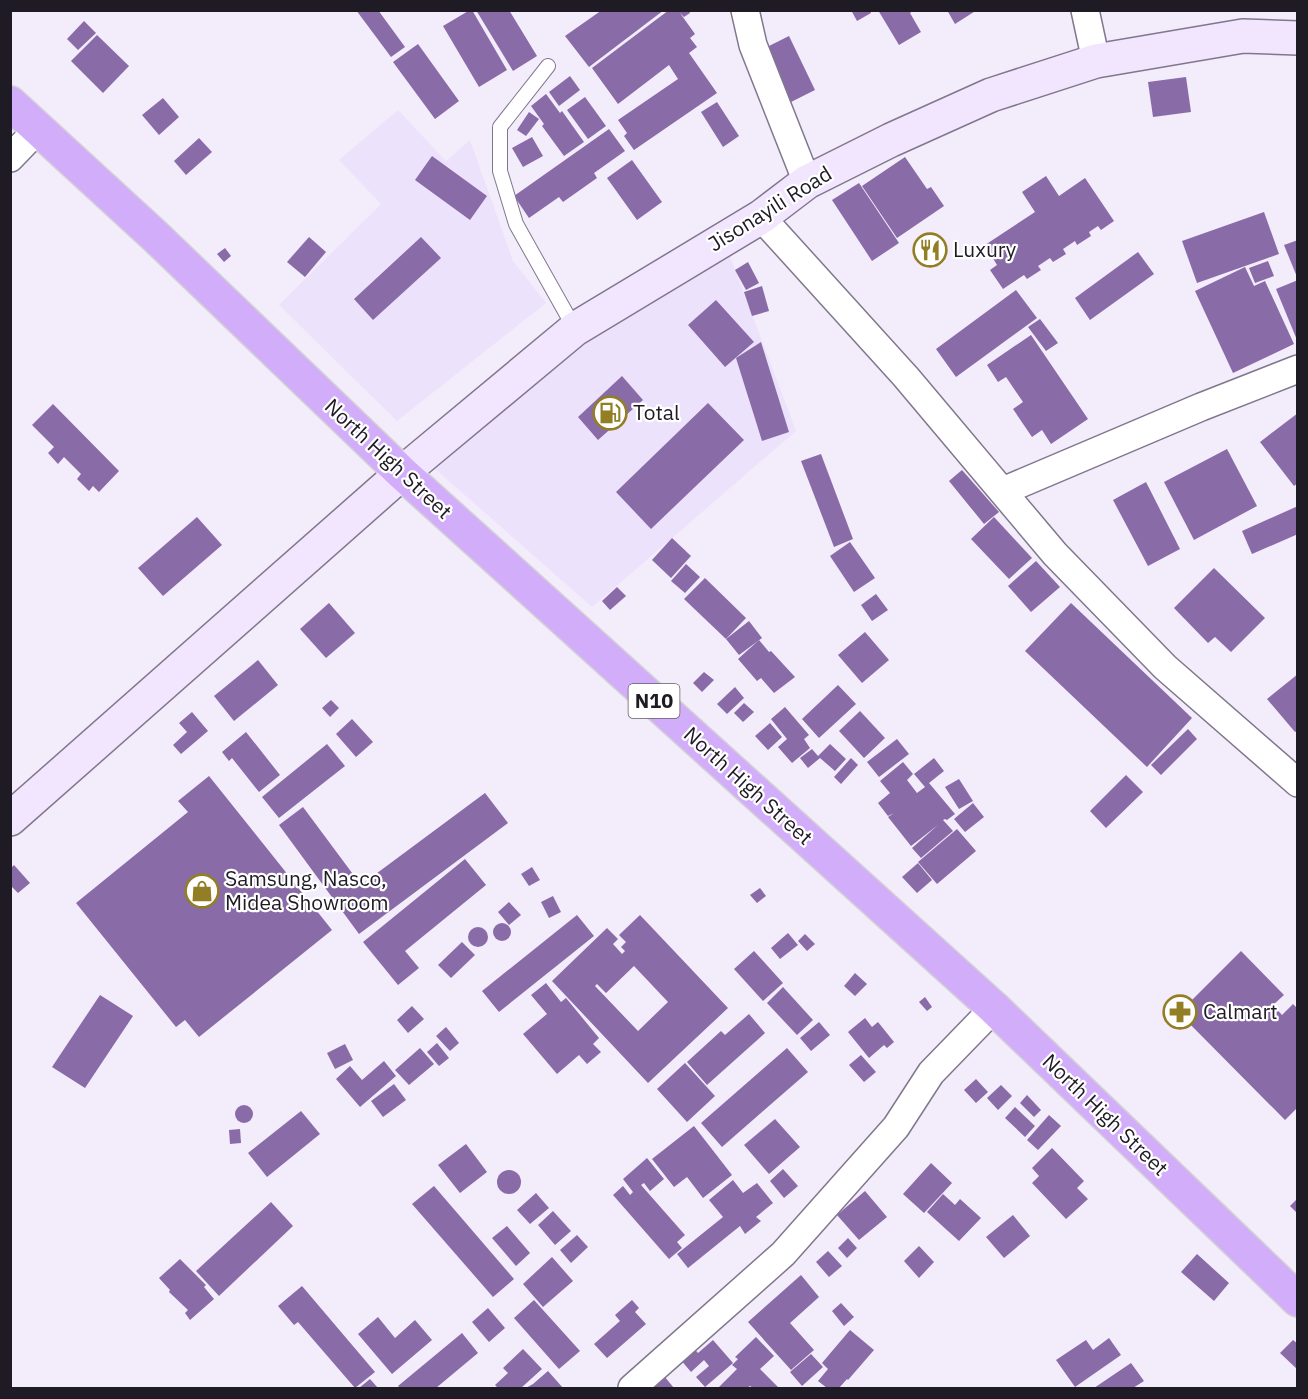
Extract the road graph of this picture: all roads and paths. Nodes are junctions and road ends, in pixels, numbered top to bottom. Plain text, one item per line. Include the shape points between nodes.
1 (745, 10) edge
2 (1085, 10) edge
3 (1298, 38) edge
4 (1096, 61) junction
5 (548, 66) dead end
6 (10, 103) edge
7 (39, 129) junction
8 (10, 158) edge
9 (807, 182) junction
10 (761, 217) junction
11 (575, 329) junction
12 (1298, 369) edge
13 (402, 473) junction
14 (1003, 491) junction
15 (1298, 783) edge
16 (10, 819) edge
17 (994, 1008) junction
18 (1298, 1300) edge
19 (633, 1389) edge

1 - 9 street via 753,45
2 - 4 street
3 - 4 street, Jisonayili Road via 1243,36
4 - 9 street, Jisonayili Road via 991,95
5 - 11 lane via 500,127 500,171 516,224
6 - 7 highway, North High Street / N10
7 - 8 street
7 - 13 highway, North High Street / N10
9 - 10 street, Jisonayili Road
10 - 11 street, Jisonayili Road
10 - 14 street
11 - 13 street, Jisonayili Road
12 - 14 street
13 - 16 street, Jisonayili Road
13 - 17 highway, North High Street / N10
14 - 15 street via 1055,554 1166,667
17 - 18 highway, North High Street / N10
17 - 19 street via 931,1073 896,1127 783,1254

